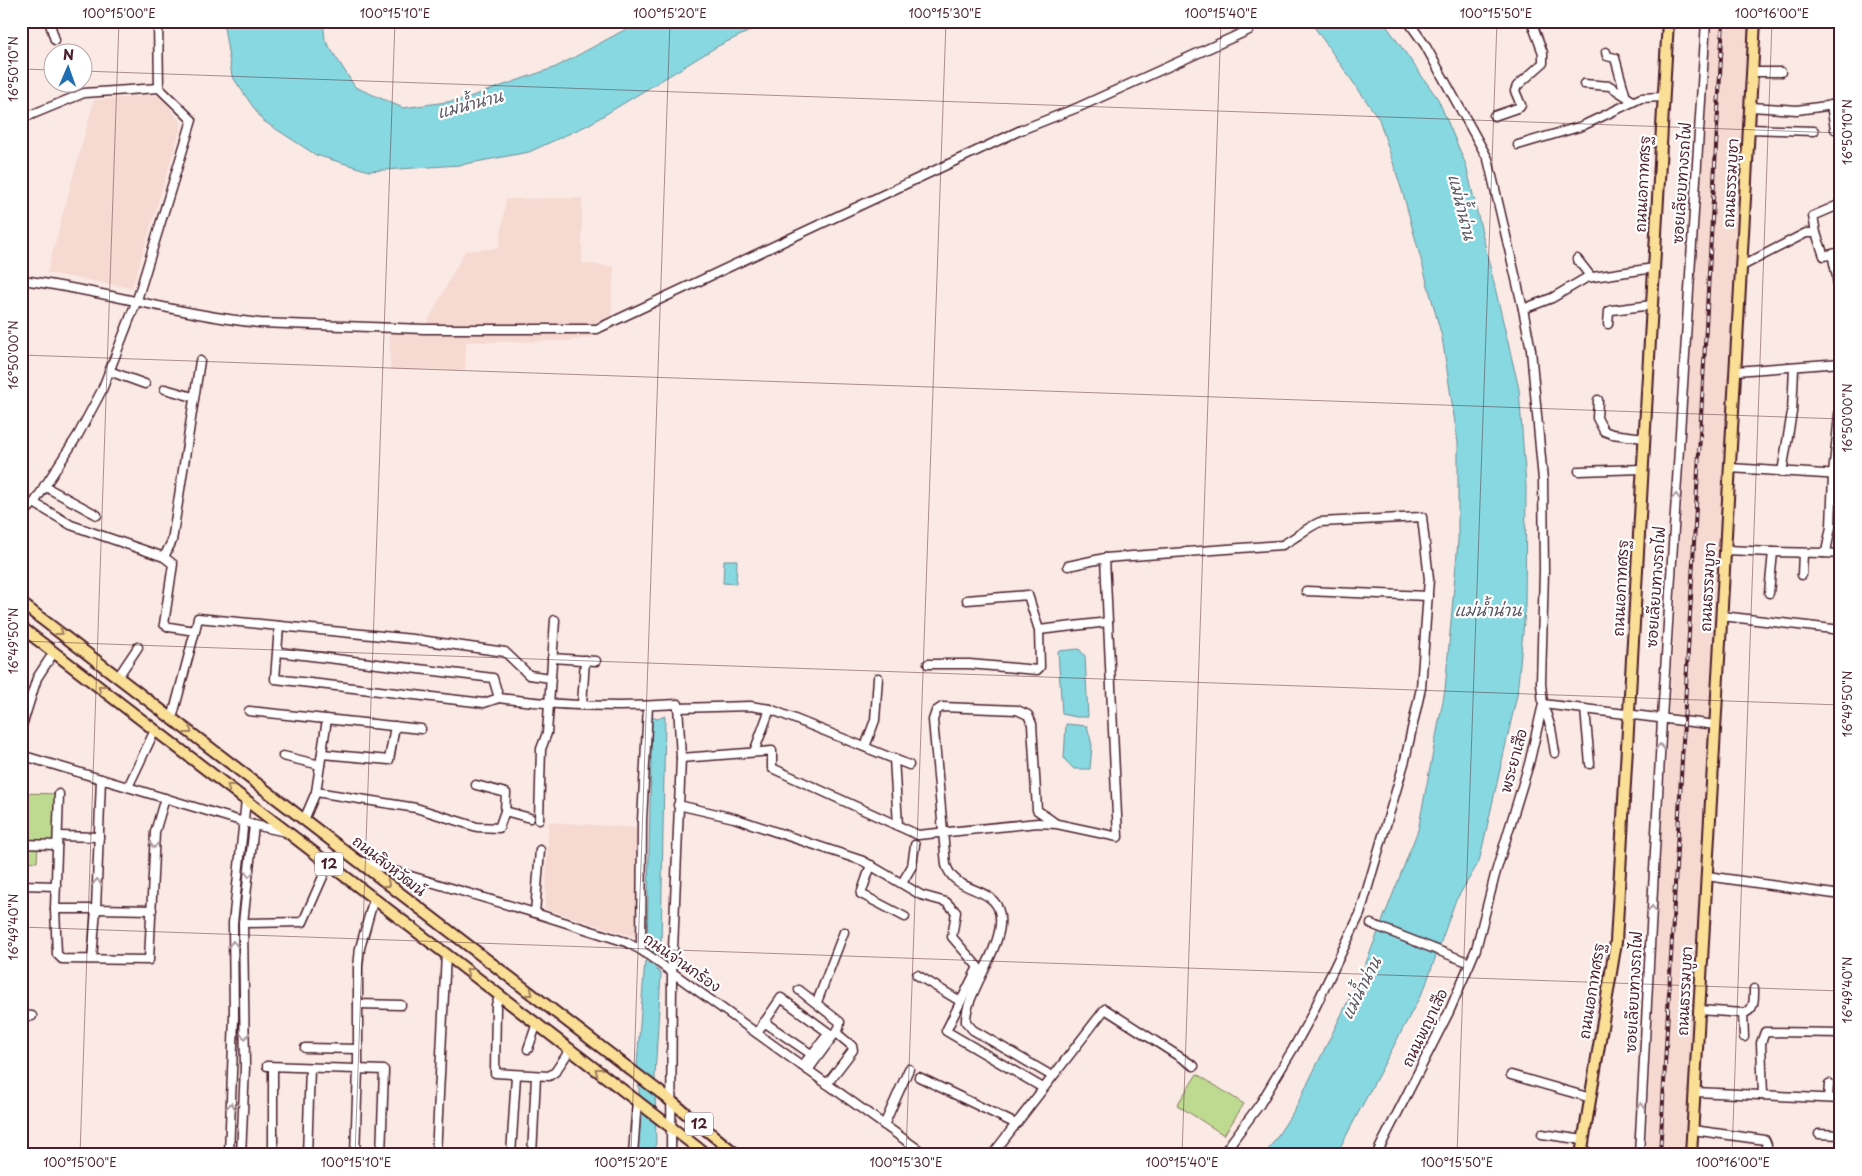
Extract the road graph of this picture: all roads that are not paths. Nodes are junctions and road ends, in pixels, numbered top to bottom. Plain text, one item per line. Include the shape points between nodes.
1 (49, 21) edge
2 (158, 21) edge
3 (1408, 21) edge
4 (1536, 21) edge
5 (1668, 21) edge
6 (1706, 21) edge
7 (1755, 21) edge
8 (1248, 30) dead end
9 (55, 40) dead end
10 (1606, 52) dead end
11 (1753, 72) junction
12 (1781, 72) dead end
13 (1584, 84) dead end
14 (160, 88) junction
15 (1625, 94) junction
16 (1663, 97) junction
17 (1633, 101) junction
18 (1841, 104) edge
19 (1832, 105) junction
20 (1750, 107) junction
21 (1494, 116) dead end
22 (21, 120) edge
23 (1749, 129) junction
24 (1835, 129) dead end
25 (1814, 130) dead end
26 (1518, 145) dead end
27 (1841, 204) edge
28 (1816, 233) junction
29 (1841, 252) edge
30 (1832, 254) junction
31 (1577, 259) dead end
32 (1742, 266) junction
33 (1654, 268) junction
34 (1591, 277) junction
35 (21, 280) edge
36 (137, 300) junction
37 (1652, 305) junction
38 (1523, 309) junction
39 (1608, 324) dead end
40 (1841, 328) edge
41 (200, 361) dead end
42 (1841, 363) edge
43 (1794, 368) junction
44 (110, 371) junction
45 (1736, 371) junction
46 (145, 384) dead end
47 (165, 389) dead end
48 (1841, 394) edge
49 (193, 397) junction
50 (1598, 400) dead end
51 (1644, 438) junction
52 (1730, 468) junction
53 (1643, 469) junction
54 (1580, 470) dead end
55 (1782, 472) junction
56 (1837, 475) edge
57 (44, 486) junction
58 (34, 503) junction
59 (97, 515) dead end
60 (21, 516) edge
61 (1726, 550) junction
62 (1773, 552) junction
63 (1803, 553) junction
64 (1823, 554) junction
65 (1839, 554) dead end
66 (164, 557) junction
67 (1105, 558) junction
68 (1068, 566) dead end
69 (1802, 575) dead end
70 (1306, 591) dead end
71 (1769, 593) dead end
72 (1428, 596) junction
73 (967, 600) dead end
74 (21, 603) edge
75 (1722, 616) junction
76 (555, 620) dead end
77 (1108, 622) junction
78 (279, 626) junction
79 (21, 627) edge
80 (1039, 630) junction
81 (1841, 630) edge
82 (195, 631) junction
83 (138, 647) dead end
84 (54, 652) junction
85 (278, 652) junction
86 (552, 658) junction
87 (585, 660) junction
88 (596, 661) dead end
89 (928, 664) dead end
90 (118, 676) junction
91 (551, 678) junction
92 (878, 678) dead end
93 (499, 698) junction
94 (1543, 704) junction
95 (549, 705) junction
96 (582, 705) junction
97 (648, 706) junction
98 (678, 706) junction
99 (1585, 708) junction
100 (770, 709) junction
101 (249, 711) dead end
102 (1629, 714) junction
103 (172, 719) junction
104 (327, 719) junction
105 (1662, 719) junction
106 (395, 726) junction
107 (1716, 726) junction
108 (21, 729) edge
109 (421, 729) dead end
110 (155, 730) junction
111 (865, 747) junction
112 (754, 752) junction
113 (1555, 753) dead end
114 (322, 754) junction
115 (21, 755) edge
116 (283, 756) dead end
117 (680, 758) junction
118 (894, 758) junction
119 (320, 764) junction
120 (1590, 764) dead end
121 (909, 765) dead end
122 (101, 779) junction
123 (476, 785) dead end
124 (128, 787) junction
125 (316, 792) junction
126 (59, 794) dead end
127 (165, 798) junction
128 (246, 800) junction
129 (678, 805) junction
130 (505, 811) junction
131 (530, 818) dead end
132 (304, 820) junction
133 (539, 820) dead end
134 (243, 822) junction
135 (1057, 824) junction
136 (254, 825) junction
137 (898, 826) junction
138 (288, 832) junction
139 (944, 832) junction
140 (58, 836) junction
141 (98, 837) junction
142 (21, 844) edge
143 (58, 845) junction
144 (915, 845) dead end
145 (540, 850) dead end
146 (356, 860) junction
147 (329, 863) junction
148 (871, 865) junction
149 (1707, 876) junction
150 (902, 883) junction
151 (21, 885) edge
152 (56, 886) junction
153 (1841, 895) edge
154 (374, 898) junction
155 (1363, 907) junction
156 (1488, 908) joint
157 (55, 909) junction
158 (96, 909) junction
159 (152, 910) junction
160 (535, 913) junction
161 (905, 917) dead end
162 (243, 923) junction
163 (1371, 924) junction
164 (1355, 928) junction
165 (844, 932) dead end
166 (641, 950) junction
167 (446, 954) junction
168 (92, 959) junction
169 (1470, 963) junction
170 (672, 973) junction
171 (916, 975) dead end
172 (1754, 989) dead end
173 (799, 990) dead end
174 (500, 995) junction
175 (960, 1001) junction
176 (817, 1002) junction
177 (358, 1004) junction
178 (400, 1005) dead end
179 (1699, 1010) junction
180 (1744, 1013) junction
181 (21, 1015) edge
182 (32, 1016) dead end
183 (764, 1022) junction
184 (537, 1023) junction
185 (757, 1033) junction
186 (1841, 1033) edge
187 (840, 1036) dead end
188 (1744, 1037) dead end
189 (304, 1048) dead end
190 (358, 1049) junction
191 (528, 1049) dead end
192 (570, 1050) junction
193 (812, 1054) junction
194 (1194, 1066) dead end
195 (310, 1068) junction
196 (805, 1068) junction
197 (358, 1069) junction
198 (909, 1069) dead end
199 (1511, 1075) dead end
200 (516, 1076) junction
201 (1052, 1076) junction
202 (536, 1077) junction
203 (919, 1077) dead end
204 (827, 1084) junction
205 (1829, 1084) dead end
206 (1043, 1088) junction
207 (1695, 1092) junction
208 (1762, 1095) junction
209 (1591, 1098) junction
210 (1828, 1098) junction
211 (1841, 1099) edge
212 (637, 1100) junction
213 (671, 1101) junction
214 (1016, 1124) junction
215 (884, 1125) junction
216 (672, 1127) junction
217 (1693, 1130) junction
218 (1542, 1134) dead end
219 (1819, 1134) dead end
220 (1841, 1135) edge
221 (1584, 1140) junction
222 (1841, 1146) edge
223 (1763, 1153) dead end
224 (229, 1155) edge
225 (241, 1155) edge
226 (273, 1155) edge
227 (307, 1155) edge
228 (355, 1155) edge
229 (380, 1155) edge
230 (436, 1155) edge
231 (512, 1155) edge
232 (532, 1155) edge
233 (633, 1155) edge
234 (671, 1155) edge
235 (707, 1155) edge
236 (737, 1155) edge
237 (926, 1155) edge
238 (992, 1155) edge
239 (1222, 1155) edge
240 (1376, 1155) edge
241 (1581, 1155) edge
242 (1639, 1155) edge
243 (1691, 1155) edge
244 (1840, 1155) edge

1 - 9 street
2 - 14 street
3 - 38 street via 1425,45 1488,159
4 - 21 street via 1533,26 1543,53 1543,63 1517,86 1515,92 1520,107
5 - 16 main road, ถนนเอกาทศรฐ
105 -> 6 street, ซอยเลียบทางรถไฟ
7 - 11 main road, ถนนธรรมบูชา
8 - 36 street via 1021,130 597,329 424,329 260,323
10 - 15 street via 1607,56 1615,58
11 - 12 street
11 - 20 main road, ถนนธรรมบูชา
13 - 15 street via 1610,86
14 - 22 street via 84,93
14 - 36 street via 192,120
15 - 17 street
16 - 17 street
16 - 33 main road, ถนนเอกาทศรฐ
17 - 26 street via 1582,126
18 - 19 street
19 - 20 street via 1797,110
19 - 24 street
20 - 23 main road, ถนนธรรมบูชา
23 - 25 street
23 - 32 main road, ถนนธรรมบูชา
27 - 28 street via 1813,216
28 - 30 street via 1824,256
28 - 32 street via 1797,237
29 - 30 street
30 - 40 street via 1838,277
31 - 34 street
32 - 45 main road, ถนนธรรมบูชา
33 - 34 street
33 - 37 main road, ถนนเอกาทศรฐ
34 - 38 street
35 - 36 street
36 - 44 street
37 - 39 street via 1612,310
37 - 51 main road, ถนนเอกาทศรฐ
38 - 94 street via 1531,350 1543,480 1540,683
41 - 49 street
42 - 43 street
43 - 45 street
43 - 55 street via 1792,412
44 - 46 street
44 - 57 street via 88,419
45 - 52 main road, ถนนธรรมบูชา
47 - 49 street
48 - 56 street
49 - 66 street via 172,541
50 - 51 street via 1598,418 1604,430
51 - 53 main road, ถนนเอกาทศรฐ
52 - 55 street
52 - 61 main road, ถนนธรรมบูชา
53 - 54 street
53 - 102 main road, ถนนเอกาทศรฐ
55 - 56 street
56 - 64 street via 1831,527
57 - 58 street
57 - 59 street
58 - 60 street
58 - 66 street via 71,525
61 - 62 street
61 - 75 main road, ถนนธรรมบูชา
62 - 63 street
62 - 71 street
63 - 64 street
63 - 69 street
64 - 65 street
66 - 82 street via 173,564 164,624
67 - 68 street
67 - 72 street via 1282,545 1320,522 1422,516
67 - 77 street
70 - 72 street
72 - 155 street via 1421,688 1405,760
73 - 80 street via 1028,595
74 -> 90 main road, ถนนสิงหวัฒน์ / 12
75 - 81 street
75 - 107 main road, ถนนธรรมบูชา
76 - 86 street
77 - 80 street
77 - 135 street via 1118,837
78 - 82 street via 198,618
78 - 85 street
78 - 91 street via 505,652 529,675
79 - 84 main road, 12
80 - 89 street via 1040,667 1037,670
82 - 103 street
83 - 90 street
84 - 108 street via 36,678
110 -> 84 main road, 12
85 - 93 street via 493,678
85 - 93 street via 275,679 484,703
86 - 87 street
86 - 91 street
87 - 88 street
87 - 96 street
90 - 103 main road, ถนนสิงหวัฒน์ / 12
91 - 95 street
92 - 111 street via 876,720
93 - 95 street
94 - 99 street
94 - 113 street via 1552,728
94 - 156 street, พระยาเสือ
95 - 96 street
95 - 133 street via 547,733 541,749
96 - 97 street
97 - 98 street
97 - 166 street via 642,821
98 - 100 street
98 - 117 street
99 - 102 street
99 - 120 street
100 - 111 street
100 - 112 street
101 - 104 street
102 - 105 street
102 - 209 main road, ถนนเอกาทศรฐ via 1616,942
103 -> 132 main road, ถนนสิงหวัฒน์ / 12
104 - 106 street
104 - 114 street
105 - 107 street
242 -> 105 street, ซอยเลียบทางรถไฟ
106 - 109 street
106 - 114 street via 389,760
107 - 149 main road, ถนนธรรมบูชา
110 - 124 street
128 -> 110 main road, 12
111 - 118 street
112 - 117 street
112 - 137 street via 772,751 772,768
114 - 119 street
115 - 122 street
116 - 119 street
117 - 129 street
118 - 121 street
118 - 137 street
119 - 125 street
122 - 124 street
122 - 141 street
123 - 130 street via 506,792
124 - 127 street
125 - 130 street via 416,808 477,827 499,828
125 - 132 street
126 - 140 street
127 - 134 street
127 -> 159 street via 155,830
128 - 134 street
128 - 138 main road, 12
129 - 148 street via 734,818
129 - 170 street
130 - 131 street
132 - 146 main road, ถนนสิงหวัฒน์ / 12
134 - 136 street
224 -> 134 street via 234,1017 233,923
135 - 139 street
135 - 139 street via 1037,810 1032,724 1028,715 1017,710 942,707 936,711 933,720
136 - 138 street
136 -> 162 street
137 - 139 street via 918,835
138 - 147 main road, 12
139 - 201 street via 946,866 950,876 992,899 1001,922 984,974 966,1012 966,1022 973,1030
140 - 141 street
140 - 143 street
158 -> 141 street
142 - 143 street
143 - 152 street
144 - 150 street via 912,866
145 - 160 street
146 - 160 street, ถนนจ่านกร้อง
146 -> 213 main road, ถนนสิงหวัฒน์ / 12
147 - 154 main road, 12
147 - 162 street via 303,922
148 - 150 street
148 - 161 street via 861,888 862,895
149 - 153 street
149 - 179 main road, ถนนธรรมบูชา
150 - 175 street via 921,895 946,902 956,912 952,937 978,968
151 - 152 street
152 - 157 street
154 - 167 main road, 12
154 - 177 street via 360,948
155 - 163 street
155 - 164 street
156 - 169 street, ถนนพญาเสือ
157 - 158 street
157 - 168 street via 59,958
158 - 159 street
158 - 168 street
159 - 168 street via 149,960
160 - 166 street, ถนนจ่านกร้อง via 626,942
162 -> 225 street via 246,1067
163 - 164 street
163 - 169 street
164 - 239 street via 1310,1018 1260,1104
165 - 176 street
166 - 170 street, ถนนจ่านกร้อง
174 -> 167 main road, 12
167 - 230 street
169 - 240 street, ถนนพญาเสือ
170 - 185 street, ถนนจ่านกร้อง
170 - 213 street
171 - 175 street
172 - 180 street via 1752,1006
173 - 176 street
174 - 184 main road, 12
174 - 200 street via 496,1005 496,1073
175 - 206 street via 946,1031
176 - 196 street via 839,1019 840,1024
177 - 178 street
177 - 190 street
179 - 180 street
179 - 207 main road, ถนนธรรมบูชา
180 - 188 street
181 - 182 street
183 - 185 street
183 - 193 street
183 - 193 street via 781,998 829,1033
184 - 191 street
184 - 192 main road, 12
185 - 196 street, ถนนจ่านกร้อง
186 - 208 street via 1764,1032 1761,1043
187 - 204 street via 853,1050
189 - 190 street
190 - 197 street
192 - 202 street via 553,1074
212 -> 192 main road, 12
193 - 196 street
194 - 201 street via 1105,1009
195 - 197 street
195 - 226 street via 270,1067
195 - 227 street
196 - 204 street, ถนนจ่านกร้อง
197 - 228 street
197 - 229 street via 384,1070
198 - 215 street
199 - 209 street
200 - 202 street
200 - 231 street
201 - 206 street
202 - 232 street
203 - 214 street
204 - 215 street, ถนนจ่านกร้อง
205 - 210 street
206 - 214 street
207 - 208 street
207 - 217 main road, ถนนธรรมบูชา
208 - 210 street
209 - 221 main road, ถนนเอกาทศรฐ
210 - 211 street
212 - 216 main road, 12
212 - 233 street
213 - 216 street
213 - 236 main road, ถนนสิงหวัฒน์ / 12
214 - 238 street
215 - 237 street, ถนนจ่านกร้อง
216 - 234 street
216 - 235 main road, 12
217 - 223 street via 1765,1140 1767,1145
217 - 243 main road, ถนนธรรมบูชา
218 - 221 street
219 - 220 street
221 - 241 main road, ถนนเอกาทศรฐ
222 - 244 street

